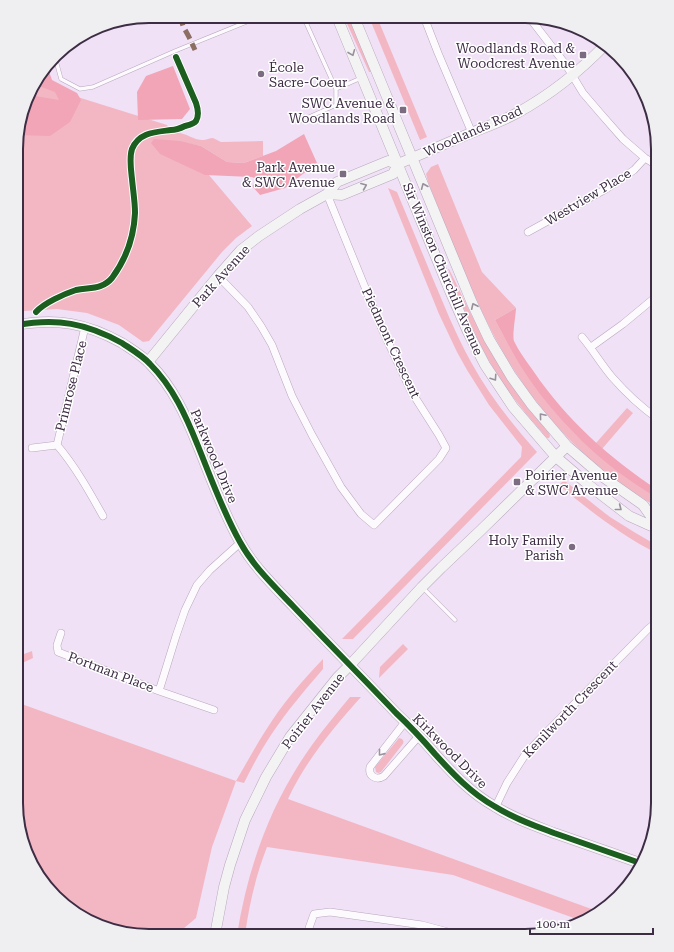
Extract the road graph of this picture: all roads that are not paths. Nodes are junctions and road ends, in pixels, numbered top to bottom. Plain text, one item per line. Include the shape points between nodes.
1 (245, 23) edge
2 (307, 23) edge
3 (339, 23) edge
4 (356, 23) edge
5 (426, 23) edge
6 (534, 24) edge
7 (601, 49) edge
8 (57, 63) edge
9 (573, 76) junction
10 (362, 78) junction
11 (336, 89) junction
12 (300, 121) dead end
13 (472, 133) junction
14 (412, 158) junction
15 (645, 158) junction
16 (651, 162) edge
17 (398, 164) junction
18 (327, 194) junction
19 (528, 232) dead end
20 (218, 276) junction
21 (651, 300) edge
22 (23, 324) edge
23 (85, 327) junction
24 (582, 337) dead end
25 (591, 347) junction
26 (148, 362) junction
27 (651, 414) edge
28 (57, 444) junction
29 (567, 446) junction
30 (32, 448) dead end
31 (556, 457) junction
32 (103, 516) dead end
33 (651, 516) edge
34 (651, 526) edge
35 (240, 543) junction
36 (422, 587) junction
37 (455, 620) dead end
38 (651, 627) edge
39 (61, 633) dead end
40 (350, 665) junction
41 (160, 691) junction
42 (214, 710) dead end
43 (406, 722) junction
44 (419, 736) junction
45 (496, 808) junction
46 (636, 862) edge
47 (216, 929) edge
48 (309, 929) edge
49 (437, 929) edge

1 - 8 lane via 93,88 80,89 62,79
2 - 11 lane
3 -> 10 main road, Sir Winston Churchill Avenue
4 - 14 main road, Sir Winston Churchill Avenue
5 - 13 street
6 - 9 street
7 - 9 main road, Woodlands Road
9 - 13 main road, Woodlands Road via 523,110
9 - 15 street via 583,93 601,114 623,139
10 - 11 lane
10 - 17 main road, Sir Winston Churchill Avenue
11 - 12 lane via 336,105
13 - 14 main road, Woodlands Road
14 - 17 main road, Park Avenue
29 -> 14 main road, Sir Winston Churchill Avenue via 532,405 489,339
15 - 16 street
15 - 19 street, Westview Place via 634,170 606,188
17 - 18 main road, Park Avenue via 388,162 337,182
17 -> 31 main road, Sir Winston Churchill Avenue via 450,291 485,365 513,407
18 - 20 main road, Park Avenue via 259,236 241,250
18 - 20 street, Piedmont Crescent via 411,391 446,448 439,459 374,525 361,514 341,487 292,396 261,326 248,307
20 - 26 main road, Park Avenue
21 - 25 street
22 - 23 main road, Parkwood Drive via 50,322
23 - 26 main road, Parkwood Drive via 109,336
23 - 28 street, Primrose Place
24 - 25 street
25 - 27 street via 612,377
26 - 35 main road, Parkwood Drive via 164,380 187,418
28 - 30 street, Primrose Place
28 - 32 street, Primrose Place
29 - 31 main road, Poirier Avenue
29 - 33 main road, Sir Winston Churchill Avenue via 603,477 644,505
31 -> 34 main road, Sir Winston Churchill Avenue via 629,516
31 - 36 main road, Poirier Avenue
35 - 40 main road, Parkwood Drive via 265,576
35 - 41 street, Portman Place via 197,585 185,610
36 - 37 lane
36 - 40 main road, Poirier Avenue
38 - 45 street, Kenilworth Crescent via 525,755 507,783
39 - 41 street, Portman Place via 57,645 58,652
40 - 43 main road, Kirkwood Drive
40 - 47 main road, Poirier Avenue via 290,737 255,799 230,865
41 - 42 street, Portman Place
43 - 44 main road, Kirkwood Drive
43 -> 44 street via 370,767 372,776 382,778
44 - 45 main road, Kirkwood Drive via 458,778
45 - 46 main road, Kirkwood Drive via 520,820
48 - 49 street via 314,914 330,912

